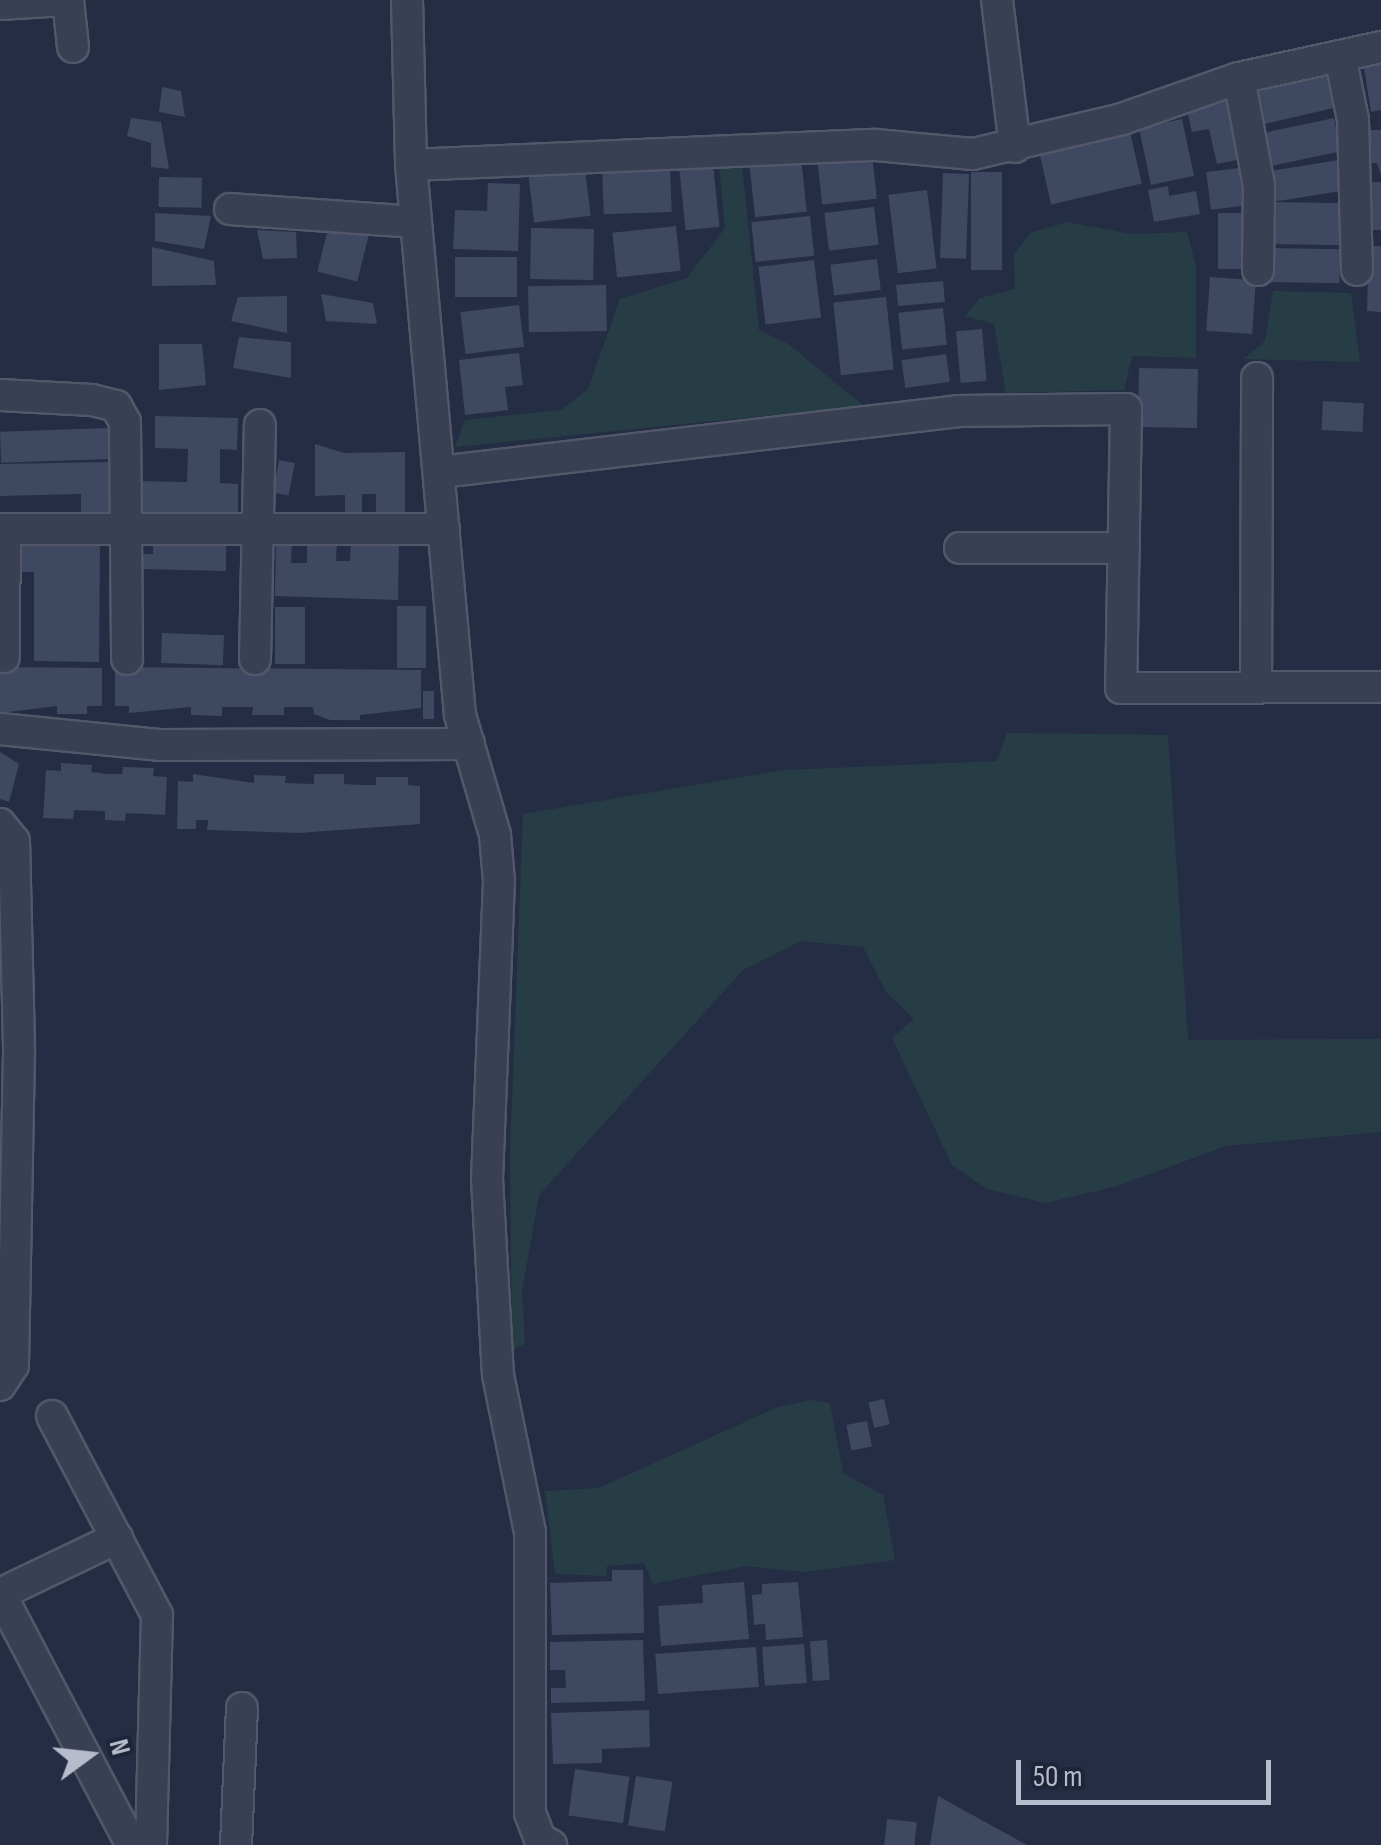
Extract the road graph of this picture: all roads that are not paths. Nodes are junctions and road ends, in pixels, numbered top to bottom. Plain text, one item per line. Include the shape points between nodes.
1 (66, 0) edge
2 (407, 0) edge
3 (998, 0) edge
4 (0, 4) edge
5 (1381, 46) edge
6 (73, 48) dead end
7 (1340, 56) junction
8 (1239, 78) junction
9 (1015, 147) junction
10 (410, 166) junction
11 (230, 208) dead end
12 (416, 222) junction
13 (1258, 270) dead end
14 (1357, 270) dead end
15 (1257, 378) dead end
16 (0, 394) edge
17 (260, 425) dead end
18 (440, 472) junction
19 (126, 528) junction
20 (2, 529) edge
21 (258, 529) junction
22 (444, 529) junction
23 (960, 548) dead end
24 (1124, 548) junction
25 (4, 657) dead end
26 (127, 659) dead end
27 (255, 659) dead end
28 (1256, 688) junction
29 (1381, 688) edge
30 (0, 729) edge
31 (469, 744) junction
32 (0, 824) edge
33 (10, 1052) edge
34 (0, 1385) edge
35 (52, 1416) dead end
36 (117, 1538) junction
37 (0, 1594) edge
38 (242, 1708) dead end
39 (132, 1845) edge
40 (151, 1845) edge
41 (236, 1845) edge
42 (550, 1845) edge

1 - 4 street
1 - 6 street
2 - 10 street
3 - 9 street
5 - 7 street
7 - 8 street
7 - 14 street via 1353,120
8 - 9 street
8 - 13 street via 1258,186
9 - 10 street via 926,154 857,145
10 - 12 street
11 - 12 street
12 - 18 street
15 - 28 street
16 - 19 street via 116,406 125,422
17 - 21 street
18 - 22 street
18 - 24 street via 959,411 1126,408
19 - 20 street
19 - 21 street
19 - 26 street
20 - 25 street
21 - 22 street
21 - 27 street
22 - 31 street via 460,715
23 - 24 street
24 - 28 street via 1121,688
28 - 29 street
30 - 31 street via 161,745
31 - 42 street via 495,835 499,881 487,1179 498,1375 530,1532 530,1813 540,1839
32 - 33 street via 14,841
33 - 34 street via 13,1365
35 - 36 street
36 - 37 street
36 - 40 street via 156,1614
37 - 39 street
38 - 41 street

